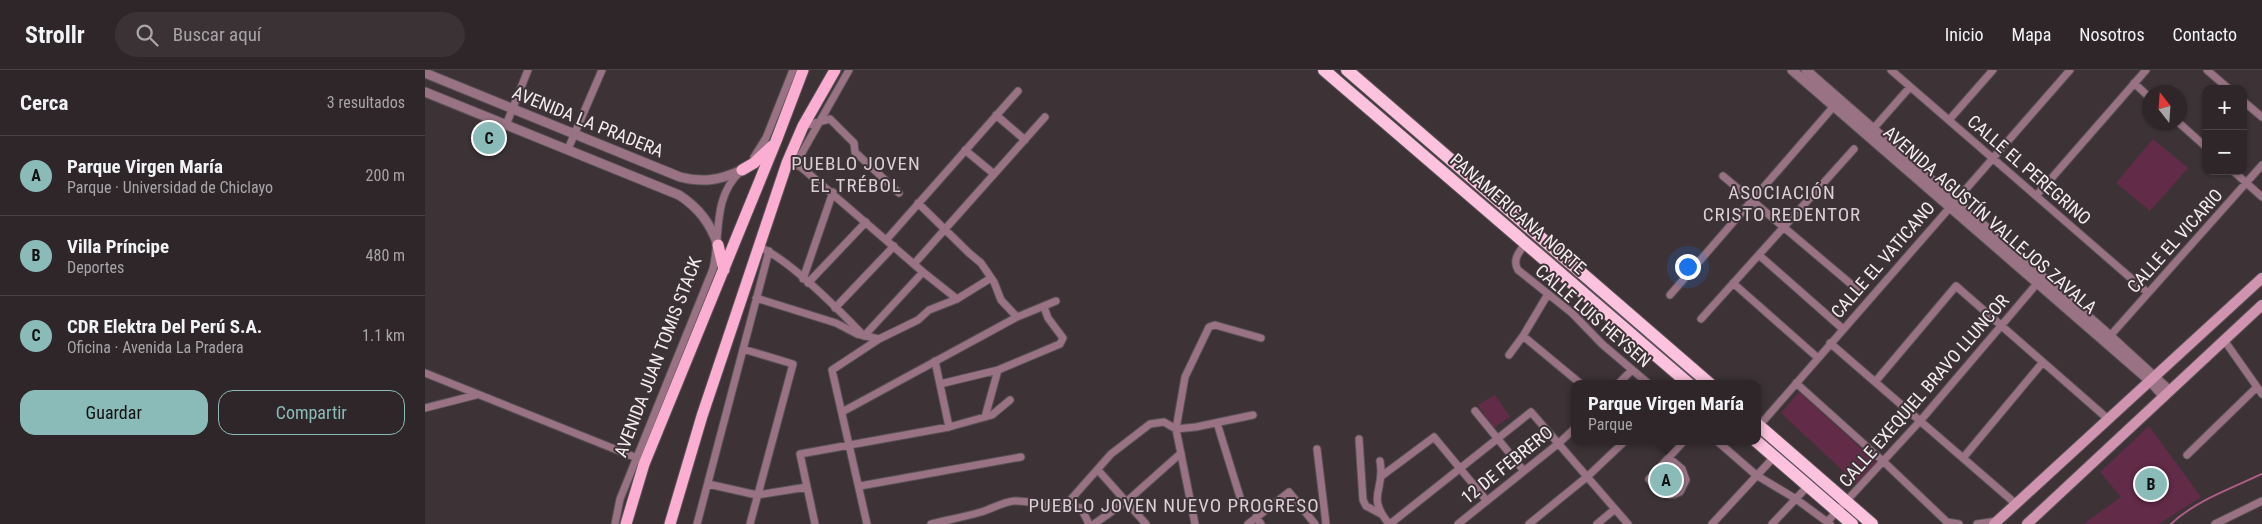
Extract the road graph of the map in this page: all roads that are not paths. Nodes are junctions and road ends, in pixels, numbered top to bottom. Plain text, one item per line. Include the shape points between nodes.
1 (528, 70) edge
2 (602, 70) edge
3 (793, 70) edge
4 (803, 70) edge
5 (835, 70) edge
6 (849, 70) edge
7 (1324, 70) edge
8 (1347, 70) edge
9 (1792, 70) edge
10 (1806, 70) edge
11 (1891, 70) edge
12 (1993, 70) edge
13 (2070, 70) edge
14 (2146, 70) edge
15 (2207, 70) edge
16 (425, 73) edge
17 (444, 81) junction
18 (2134, 83) junction
19 (2224, 85) edge
20 (1910, 87) junction
21 (2142, 90) edge
22 (1018, 91) dead end
23 (425, 92) edge
24 (438, 97) junction
25 (2247, 104) edge
26 (1834, 106) junction
27 (513, 108) junction
28 (996, 114) junction
29 (1045, 117) dead end
30 (2262, 117) edge
31 (1949, 120) junction
32 (819, 122) junction
33 (506, 125) junction
34 (803, 126) junction
35 (1873, 129) junction
36 (2187, 130) edge
37 (575, 134) junction
38 (1025, 140) junction
39 (777, 142) junction
40 (2202, 143) edge
41 (1854, 148) dead end
42 (568, 149) junction
43 (965, 150) junction
44 (1993, 158) junction
45 (791, 164) junction
46 (2262, 165) edge
47 (742, 170) junction
48 (994, 174) junction
49 (2238, 175) edge
50 (1723, 176) dead end
51 (2246, 182) junction
52 (833, 192) junction
53 (899, 192) dead end
54 (2036, 196) junction
55 (2262, 196) edge
56 (1753, 202) junction
57 (918, 203) junction
58 (1953, 204) junction
59 (866, 222) junction
60 (945, 228) junction
61 (1783, 228) junction
62 (887, 239) junction
63 (1525, 244) junction
64 (718, 245) junction
65 (894, 246) junction
66 (764, 249) junction
67 (1759, 255) junction
68 (914, 264) junction
69 (724, 270) junction
70 (923, 272) junction
71 (991, 278) junction
72 (2262, 278) edge
73 (2040, 280) junction
74 (805, 281) junction
75 (1733, 282) junction
76 (1858, 290) dead end
77 (2148, 293) junction
78 (1548, 294) junction
79 (1670, 295) dead end
80 (756, 298) junction
81 (957, 298) junction
82 (1056, 301) dead end
83 (2262, 305) edge
84 (1044, 307) junction
85 (835, 308) junction
86 (1017, 317) junction
87 (1701, 319) dead end
88 (2001, 325) junction
89 (1843, 330) junction
90 (864, 336) junction
91 (1523, 336) junction
92 (2110, 336) junction
93 (879, 338) junction
94 (1261, 338) dead end
95 (2224, 340) junction
96 (1831, 343) junction
97 (743, 349) junction
98 (1509, 355) dead end
99 (1818, 358) junction
100 (935, 361) junction
101 (2043, 362) junction
102 (998, 370) junction
103 (1632, 370) junction
104 (425, 373) edge
105 (2152, 379) junction
106 (1576, 380) edge
107 (1622, 380) edge
108 (1644, 380) edge
109 (1681, 380) edge
110 (1705, 380) edge
111 (1875, 382) junction
112 (1796, 383) junction
113 (940, 384) junction
114 (2257, 387) junction
115 (2167, 394) junction
116 (2262, 394) edge
117 (476, 395) junction
118 (1010, 400) dead end
119 (425, 408) edge
120 (1475, 411) dead end
121 (842, 412) junction
122 (1253, 415) dead end
123 (985, 417) junction
124 (2108, 419) junction
125 (1921, 420) junction
126 (1217, 422) junction
127 (1761, 422) edge
128 (949, 427) junction
129 (1761, 428) edge
130 (1175, 429) junction
131 (1571, 432) edge
132 (1359, 439) dead end
133 (1497, 439) junction
134 (1559, 443) junction
135 (850, 445) junction
136 (1621, 445) edge
137 (1681, 445) edge
138 (1722, 445) edge
139 (1760, 445) edge
140 (1317, 449) dead end
141 (1181, 453) junction
142 (2187, 455) dead end
143 (1021, 457) dead end
144 (1774, 457) junction
145 (637, 458) junction
146 (1669, 458) junction
147 (1963, 458) junction
148 (1380, 461) dead end
149 (1884, 462) junction
150 (1460, 468) junction
151 (1682, 469) junction
152 (1098, 470) junction
153 (1524, 471) junction
154 (1383, 475) junction
155 (1691, 475) dead end
156 (1757, 475) junction
157 (1588, 476) junction
158 (708, 484) junction
159 (860, 486) junction
160 (1808, 486) junction
161 (807, 487) junction
162 (757, 495) junction
163 (1240, 498) dead end
164 (1796, 499) junction
165 (2262, 500) edge
166 (1127, 501) junction
167 (1487, 501) junction
168 (1847, 503) junction
169 (2016, 504) junction
170 (631, 506) junction
171 (1065, 506) junction
172 (1615, 509) junction
173 (1837, 512) junction
174 (1381, 514) junction
175 (2234, 514) junction
176 (1256, 518) junction
177 (1996, 522) edge
178 (1829, 523) edge
179 (615, 524) edge
180 (626, 524) edge
181 (631, 524) edge
182 (670, 524) edge
183 (697, 524) edge
184 (750, 524) edge
185 (815, 524) edge
186 (867, 524) edge
187 (934, 524) edge
188 (1089, 524) edge
189 (1094, 524) edge
190 (1146, 524) edge
191 (1195, 524) edge
192 (1248, 524) edge
193 (1261, 524) edge
194 (1315, 524) edge
195 (1327, 524) edge
196 (1389, 524) edge
197 (1458, 524) edge
198 (1529, 524) edge
199 (1597, 524) edge
200 (1628, 524) edge
201 (1712, 524) edge
202 (1773, 524) edge
203 (1852, 524) edge
204 (1872, 524) edge
205 (1959, 524) edge
206 (1977, 524) edge
207 (2027, 524) edge
208 (2215, 524) edge
209 (2235, 524) edge

1 - 27 street
2 - 37 street
3 - 47 street, AVENIDA JUAN TOMIS STACK via 759,151
4 - 39 main road, AVENIDA JUAN TOMIS STACK
5 - 34 main road
6 - 32 street
7 - 63 highway, PANAMERICANA NORTE
8 - 110 highway, PANAMERICANA NORTE
9 - 26 street, AVENIDA AGUSTÍN VALLEJOS ZAVALA
10 - 35 street, AVENIDA AGUSTÍN VALLEJOS ZAVALA
11 - 20 street, CALLE EL PEREGRINO
12 - 31 street
13 - 44 street, CALLE EL VATICANO
14 - 18 street
15 - 19 street
16 - 17 street, AVENIDA LA PRADERA
17 - 24 street
17 - 27 street, AVENIDA LA PRADERA
18 - 21 street
18 - 54 street
20 - 31 street, CALLE EL PEREGRINO
20 - 35 street
22 - 28 street
23 - 24 street, AVENIDA LA PRADERA
24 - 33 street, AVENIDA LA PRADERA
25 - 30 street
26 - 56 street
26 - 58 street, AVENIDA AGUSTÍN VALLEJOS ZAVALA
27 - 33 street
27 - 37 street, AVENIDA LA PRADERA
28 - 38 street
28 - 43 street
29 - 38 street
31 - 44 street, CALLE EL PEREGRINO
32 - 34 street
32 - 45 street
32 - 53 street via 830,119 854,143 855,152
33 - 42 street, AVENIDA LA PRADERA
34 - 45 main road
35 - 58 street, AVENIDA AGUSTÍN VALLEJOS ZAVALA
36 - 40 street
37 - 42 street
37 - 47 street, AVENIDA LA PRADERA via 692,180 715,181
38 - 48 street
39 - 47 main road
39 - 69 main road, AVENIDA JUAN TOMIS STACK
41 - 61 street
42 - 64 street, AVENIDA LA PRADERA via 689,202 707,219
43 - 48 street
43 - 57 street
44 - 54 street, CALLE EL PEREGRINO
44 - 58 street, CALLE EL VATICANO
45 - 52 street via 801,166
45 - 66 main road
46 - 51 street, CALLE EL VICARIO
47 - 64 street, AVENIDA JUAN TOMIS STACK via 728,184 721,204
48 - 60 street
49 - 51 street
50 - 56 street
51 - 55 street
51 - 77 street, CALLE EL VICARIO
52 - 59 street
52 - 74 street
54 - 77 street, CALLE EL PEREGRINO
56 - 61 street
56 - 79 street
57 - 60 street
57 - 62 street
58 - 73 street, AVENIDA AGUSTÍN VALLEJOS ZAVALA
58 - 89 street, CALLE EL VATICANO
59 - 62 street
59 - 74 street
60 - 68 street
60 - 71 street via 981,262
61 - 67 street
61 - 76 street
62 - 65 street
63 - 78 street, CALLE LUIS HEYSEN via 1516,258 1515,267
63 - 109 highway, PANAMERICANA NORTE
64 - 69 main road
64 - 145 street, AVENIDA JUAN TOMIS STACK via 713,269
65 - 68 street
65 - 85 street
66 - 74 street
66 - 80 street
66 - 182 main road
67 - 75 street
67 - 89 street
68 - 70 street
69 - 170 main road, AVENIDA JUAN TOMIS STACK via 661,420
70 - 81 street
70 - 90 street
71 - 81 street
71 - 86 street via 1007,309
72 - 105 main road
73 - 88 street, CALLE EXEQUIEL BRAVO LLUNCOR
73 - 92 street, AVENIDA AGUSTÍN VALLEJOS ZAVALA
73 - 105 street, AVENIDA AGUSTÍN VALLEJOS ZAVALA
74 - 85 street
75 - 87 street
75 - 99 street
77 - 92 street, CALLE EL VICARIO
78 - 91 street
78 - 103 street, CALLE LUIS HEYSEN
80 - 90 street via 836,323
80 - 97 street
81 - 93 street
82 - 84 street
83 - 95 main road
84 - 86 street
84 - 102 street via 1063,338 1062,342
85 - 90 street
86 - 100 street
88 - 101 street
88 - 111 street via 1956,286
88 - 125 street, CALLE EXEQUIEL BRAVO LLUNCOR
89 - 96 street, CALLE EL VATICANO
90 - 93 street
91 - 98 street
91 - 106 street
92 - 105 street, AVENIDA AGUSTÍN VALLEJOS ZAVALA
93 - 121 street via 832,370
94 - 130 street via 1209,327 1185,377
95 - 114 street
95 - 115 main road
96 - 99 street, CALLE EL VATICANO
96 - 111 street
97 - 158 street
97 - 162 street via 793,364
99 - 112 street, CALLE EL VATICANO
100 - 113 street
100 - 121 street
101 - 124 street
101 - 147 street
102 - 113 street
102 - 123 street
103 - 107 street
103 - 108 street, CALLE LUIS HEYSEN
104 - 117 street
105 - 115 street, AVENIDA AGUSTÍN VALLEJOS ZAVALA
105 - 124 main road
111 - 125 street
112 - 127 street, CALLE EL VATICANO
112 - 149 street
113 - 128 street
114 - 116 street
114 - 142 street
115 - 207 main road
117 - 119 street
117 - 145 street
118 - 123 street
120 - 133 street
121 - 135 street
122 - 126 street
123 - 128 street
124 - 169 main road
125 - 147 street
125 - 149 street, CALLE EXEQUIEL BRAVO LLUNCOR
126 - 130 street
126 - 163 street
128 - 135 street
129 - 168 highway
130 - 141 street
130 - 152 street via 1164,422 1150,424 1111,454
131 - 134 street, 12 DE FEBRERO
132 - 174 street via 1363,500 1366,506
133 - 134 street via 1531,412
133 - 150 street
133 - 153 street
134 - 153 street, 12 DE FEBRERO
134 - 157 street
135 - 159 street
135 - 161 street via 800,454
136 - 157 street
137 - 146 street
138 - 156 street
139 - 144 highway
140 - 195 street
141 - 166 street
141 - 191 street
143 - 159 street
144 - 156 street
144 - 160 highway
145 - 179 street, AVENIDA JUAN TOMIS STACK
146 - 151 street
146 - 151 street via 1649,479 1663,494 1676,494 1684,487 1686,480
147 - 169 street
148 - 154 street
149 - 168 street, CALLE EXEQUIEL BRAVO LLUNCOR
149 - 205 street via 1947,522
150 - 154 street via 1433,437
150 - 167 street
150 - 196 street
151 - 155 street
152 - 166 street
152 - 171 street
153 - 167 street, 12 DE FEBRERO
154 - 174 street via 1375,497
156 - 164 street
156 - 201 street
157 - 172 street
157 - 198 street
158 - 162 street
158 - 183 street
159 - 186 street
160 - 164 street
160 - 173 highway
161 - 162 street
161 - 185 street
162 - 184 street
164 - 178 street
164 - 202 street
165 - 175 street
166 - 189 street
166 - 190 street
167 - 197 street, 12 DE FEBRERO
168 - 173 street, CALLE EXEQUIEL BRAVO LLUNCOR
168 - 204 highway
169 - 177 main road
170 - 180 main road, AVENIDA JUAN TOMIS STACK
170 - 181 main road
171 - 187 street via 1013,501
171 - 188 street via 1081,508
172 - 199 street
172 - 200 street
173 - 178 street, CALLE EXEQUIEL BRAVO LLUNCOR
173 - 203 highway
174 - 196 street
175 - 208 street
175 - 209 street
176 - 192 street
176 - 193 street
176 - 194 street via 1289,492
177 - 206 street

